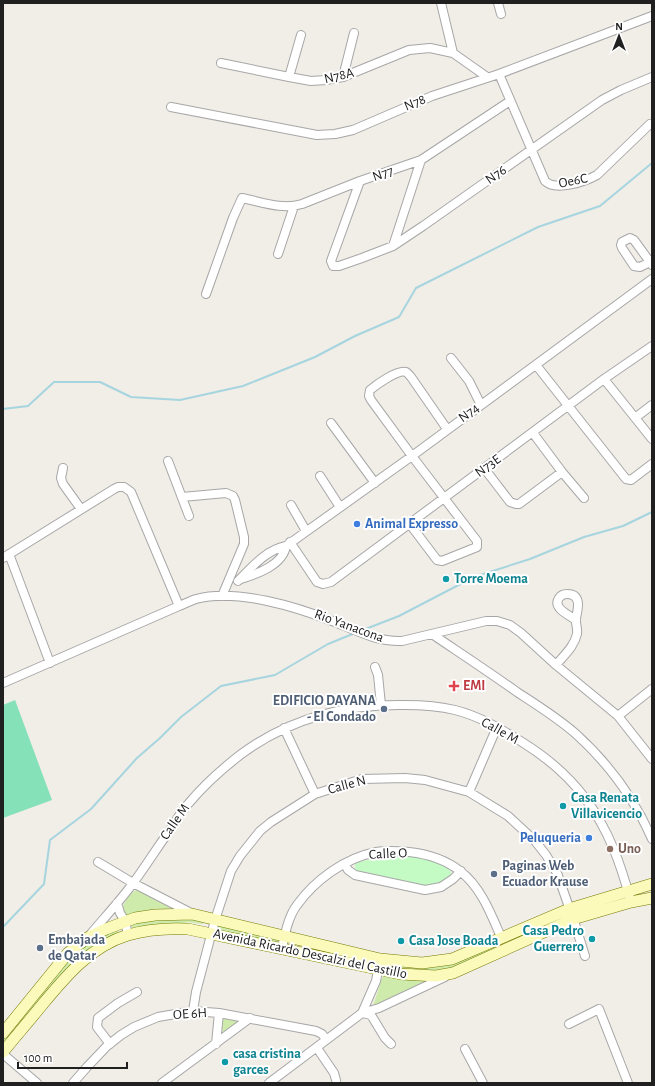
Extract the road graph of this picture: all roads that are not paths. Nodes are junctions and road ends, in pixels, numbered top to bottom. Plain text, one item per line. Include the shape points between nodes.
1 (441, 3) edge
2 (498, 3) edge
3 (501, 14) dead end
4 (652, 16) edge
5 (354, 33) dead end
6 (300, 35) dead end
7 (453, 53) junction
8 (221, 63) dead end
9 (498, 74) junction
10 (289, 77) junction
11 (343, 77) junction
12 (487, 77) junction
13 (652, 77) edge
14 (510, 101) junction
15 (171, 107) dead end
16 (650, 124) dead end
17 (532, 150) junction
18 (421, 160) junction
19 (360, 182) junction
20 (294, 206) junction
21 (393, 246) junction
22 (278, 254) dead end
23 (652, 279) edge
24 (206, 294) dead end
25 (652, 346) edge
26 (451, 358) dead end
27 (536, 365) junction
28 (604, 379) junction
29 (481, 405) junction
30 (652, 405) edge
31 (567, 406) junction
32 (635, 418) junction
33 (331, 423) dead end
34 (447, 430) junction
35 (533, 433) junction
36 (652, 439) edge
37 (412, 456) junction
38 (168, 461) dead end
39 (652, 464) edge
40 (63, 468) dead end
41 (484, 468) junction
42 (562, 472) junction
43 (320, 476) dead end
44 (375, 483) junction
45 (182, 497) junction
46 (444, 497) junction
47 (584, 498) dead end
48 (291, 505) dead end
49 (340, 507) junction
50 (82, 509) junction
51 (189, 516) dead end
52 (409, 523) junction
53 (306, 531) junction
54 (288, 544) junction
55 (6, 556) edge
56 (238, 581) junction
57 (227, 584) junction
58 (222, 596) junction
59 (179, 606) junction
60 (576, 620) dead end
61 (432, 634) junction
62 (50, 663) junction
63 (556, 665) junction
64 (375, 667) dead end
65 (3, 683) edge
66 (652, 689) edge
67 (381, 705) junction
68 (618, 716) junction
69 (497, 727) junction
70 (284, 728) junction
71 (652, 759) edge
72 (469, 792) junction
73 (315, 794) junction
74 (652, 839) edge
75 (98, 862) dead end
76 (345, 864) junction
77 (461, 871) junction
78 (133, 883) junction
79 (652, 884) edge
80 (628, 891) junction
81 (652, 898) edge
82 (631, 902) junction
83 (117, 904) junction
84 (192, 914) junction
85 (571, 914) junction
86 (215, 920) junction
87 (125, 921) junction
88 (211, 933) junction
89 (128, 935) junction
90 (284, 935) junction
91 (501, 937) junction
92 (87, 938) junction
93 (282, 948) junction
94 (585, 956) dead end
95 (380, 964) junction
96 (453, 973) junction
97 (137, 992) dead end
98 (193, 1011) junction
99 (219, 1013) junction
100 (362, 1013) junction
101 (250, 1018) junction
102 (569, 1024) dead end
103 (3, 1033) edge
104 (326, 1039) junction
105 (110, 1044) junction
106 (216, 1044) junction
107 (391, 1044) dead end
108 (317, 1048) junction
109 (465, 1049) dead end
110 (3, 1053) edge
111 (336, 1080) dead end
112 (37, 1083) edge
113 (73, 1083) edge
114 (162, 1083) edge
115 (269, 1083) edge
116 (483, 1083) edge
117 (628, 1083) edge

1 - 7 street
2 - 3 street
4 - 9 street, N78
5 - 11 street
6 - 10 street
7 - 11 street, N78A via 430,48 409,50
7 - 12 street
8 - 10 street, N78A
9 - 12 street, N78
9 - 14 street, Oe6C
10 - 11 street, N78A via 311,80
12 - 15 street, N78 via 432,96 353,130 335,134 317,135
13 - 17 street, N76 via 612,94
14 - 17 street, Oe6C
14 - 18 street, N77
16 - 17 street, Oe6C via 597,175 575,183 552,186 548,184
17 - 21 street, N76
18 - 19 street, N77
18 - 21 street
19 - 20 street, N77
19 - 21 street, N76 via 331,265 336,266
20 - 22 street
20 - 24 street, N77 via 280,206 242,198
23 - 27 street, N74
25 - 28 street, N73E
26 - 29 street via 469,381
27 - 29 street, N74
27 - 31 street
28 - 31 street, N73E
28 - 32 street
29 - 34 street, N74
30 - 32 street
31 - 35 street, N73E
31 - 39 street via 626,479 631,480
32 - 36 street
33 - 44 street
34 - 37 street, N74
34 - 37 street via 406,372 391,376 374,386 370,390 371,400
35 - 41 street, N73E
35 - 42 street
37 - 44 street, N74
37 - 46 street
38 - 45 street
40 - 50 street via 63,484
41 - 42 street via 510,502 516,504
41 - 46 street, N73E
42 - 47 street
43 - 49 street
44 - 49 street, N74
45 - 51 street
45 - 57 street via 222,493 233,496 241,521 244,544
46 - 52 street, N73E
46 - 52 street via 477,541 476,549 440,561
48 - 53 street
49 - 53 street, N74
50 - 55 street
50 - 59 street via 118,487 124,487 131,492
52 - 54 street, N73E via 331,582 323,584 318,582
53 - 54 street, N74
54 - 56 street via 265,556
54 - 56 street via 284,554 274,563
55 - 62 street
56 - 57 street
57 - 58 street
58 - 59 street, Rio Yanacona via 196,599
58 - 61 street, Rio Yanacona via 268,601 307,611 384,640 396,642
59 - 62 street, Rio Yanacona
60 - 63 street via 574,642
61 - 63 street, Rio Yanacona via 486,620 504,622 521,633
61 - 74 street via 576,734 604,763 630,799
62 - 65 street, Rio Yanacona
63 - 68 street, Rio Yanacona
64 - 67 street
66 - 68 street
67 - 69 street, Calle M via 455,710
67 - 70 street, Calle M via 317,716
68 - 71 street, Rio Yanacona
69 - 72 street
69 - 80 street, Calle M via 537,752 571,781 585,798 613,845
70 - 73 street
70 - 78 street, Calle M via 240,755 188,803
72 - 73 street, Calle N via 425,780 384,778 362,779
72 - 85 street, Calle N via 508,816 535,841 557,873
73 - 86 street, Calle N via 272,822 248,844 231,871
75 - 78 street
76 - 77 street, Calle O via 377,852 395,851 419,853 436,858
76 - 77 street via 355,875 425,890 441,887
76 - 90 street, Calle O via 324,876 309,890 296,906
77 - 91 street, Calle O via 479,891
78 - 83 street, Calle M
78 - 84 street
79 - 80 street, Avenida Ricardo Descalzi del Castillo
80 - 82 street, Calle M
80 - 85 street, Avenida Ricardo Descalzi del Castillo
81 - 82 street, Avenida Ricardo Descalzi del Castillo
82 - 85 street, Avenida Ricardo Descalzi del Castillo
83 - 87 street
83 - 92 street, Calle M
84 - 86 street, Avenida Ricardo Descalzi del Castillo
84 - 87 street, Avenida Ricardo Descalzi del Castillo via 155,915
85 - 91 street, Avenida Ricardo Descalzi del Castillo
85 - 94 street, Calle N
85 - 96 street, Avenida Ricardo Descalzi del Castillo
86 - 88 street, Calle N
86 - 90 street, Avenida Ricardo Descalzi del Castillo
87 - 89 street
87 - 92 street, Avenida Ricardo Descalzi del Castillo
88 - 89 street, Avenida Ricardo Descalzi del Castillo via 169,928
88 - 93 street, Avenida Ricardo Descalzi del Castillo
88 - 98 street, Calle N
89 - 110 street, Avenida Ricardo Descalzi del Castillo via 79,963
90 - 93 street, Calle O
90 - 95 street, Avenida Ricardo Descalzi del Castillo
91 - 95 street, Avenida Ricardo Descalzi del Castillo via 452,959 439,962
92 - 103 street, Avenida Ricardo Descalzi del Castillo via 68,954
93 - 95 street, Avenida Ricardo Descalzi del Castillo
95 - 96 street, Avenida Ricardo Descalzi del Castillo via 401,974 436,976
95 - 100 street via 376,981
96 - 100 street via 379,1008
97 - 105 street via 98,1018 97,1026
98 - 99 street, OE 6H
98 - 105 street, OE 6H via 140,1024
99 - 101 street, OE 6H
99 - 106 street
100 - 104 street
100 - 107 street via 371,1015
101 - 104 street, OE 6H via 316,1031
101 - 106 street
102 - 117 street via 599,1009
104 - 108 street
105 - 113 street, OE 6H
106 - 114 street
108 - 111 street
108 - 115 street
109 - 116 street
110 - 112 street

